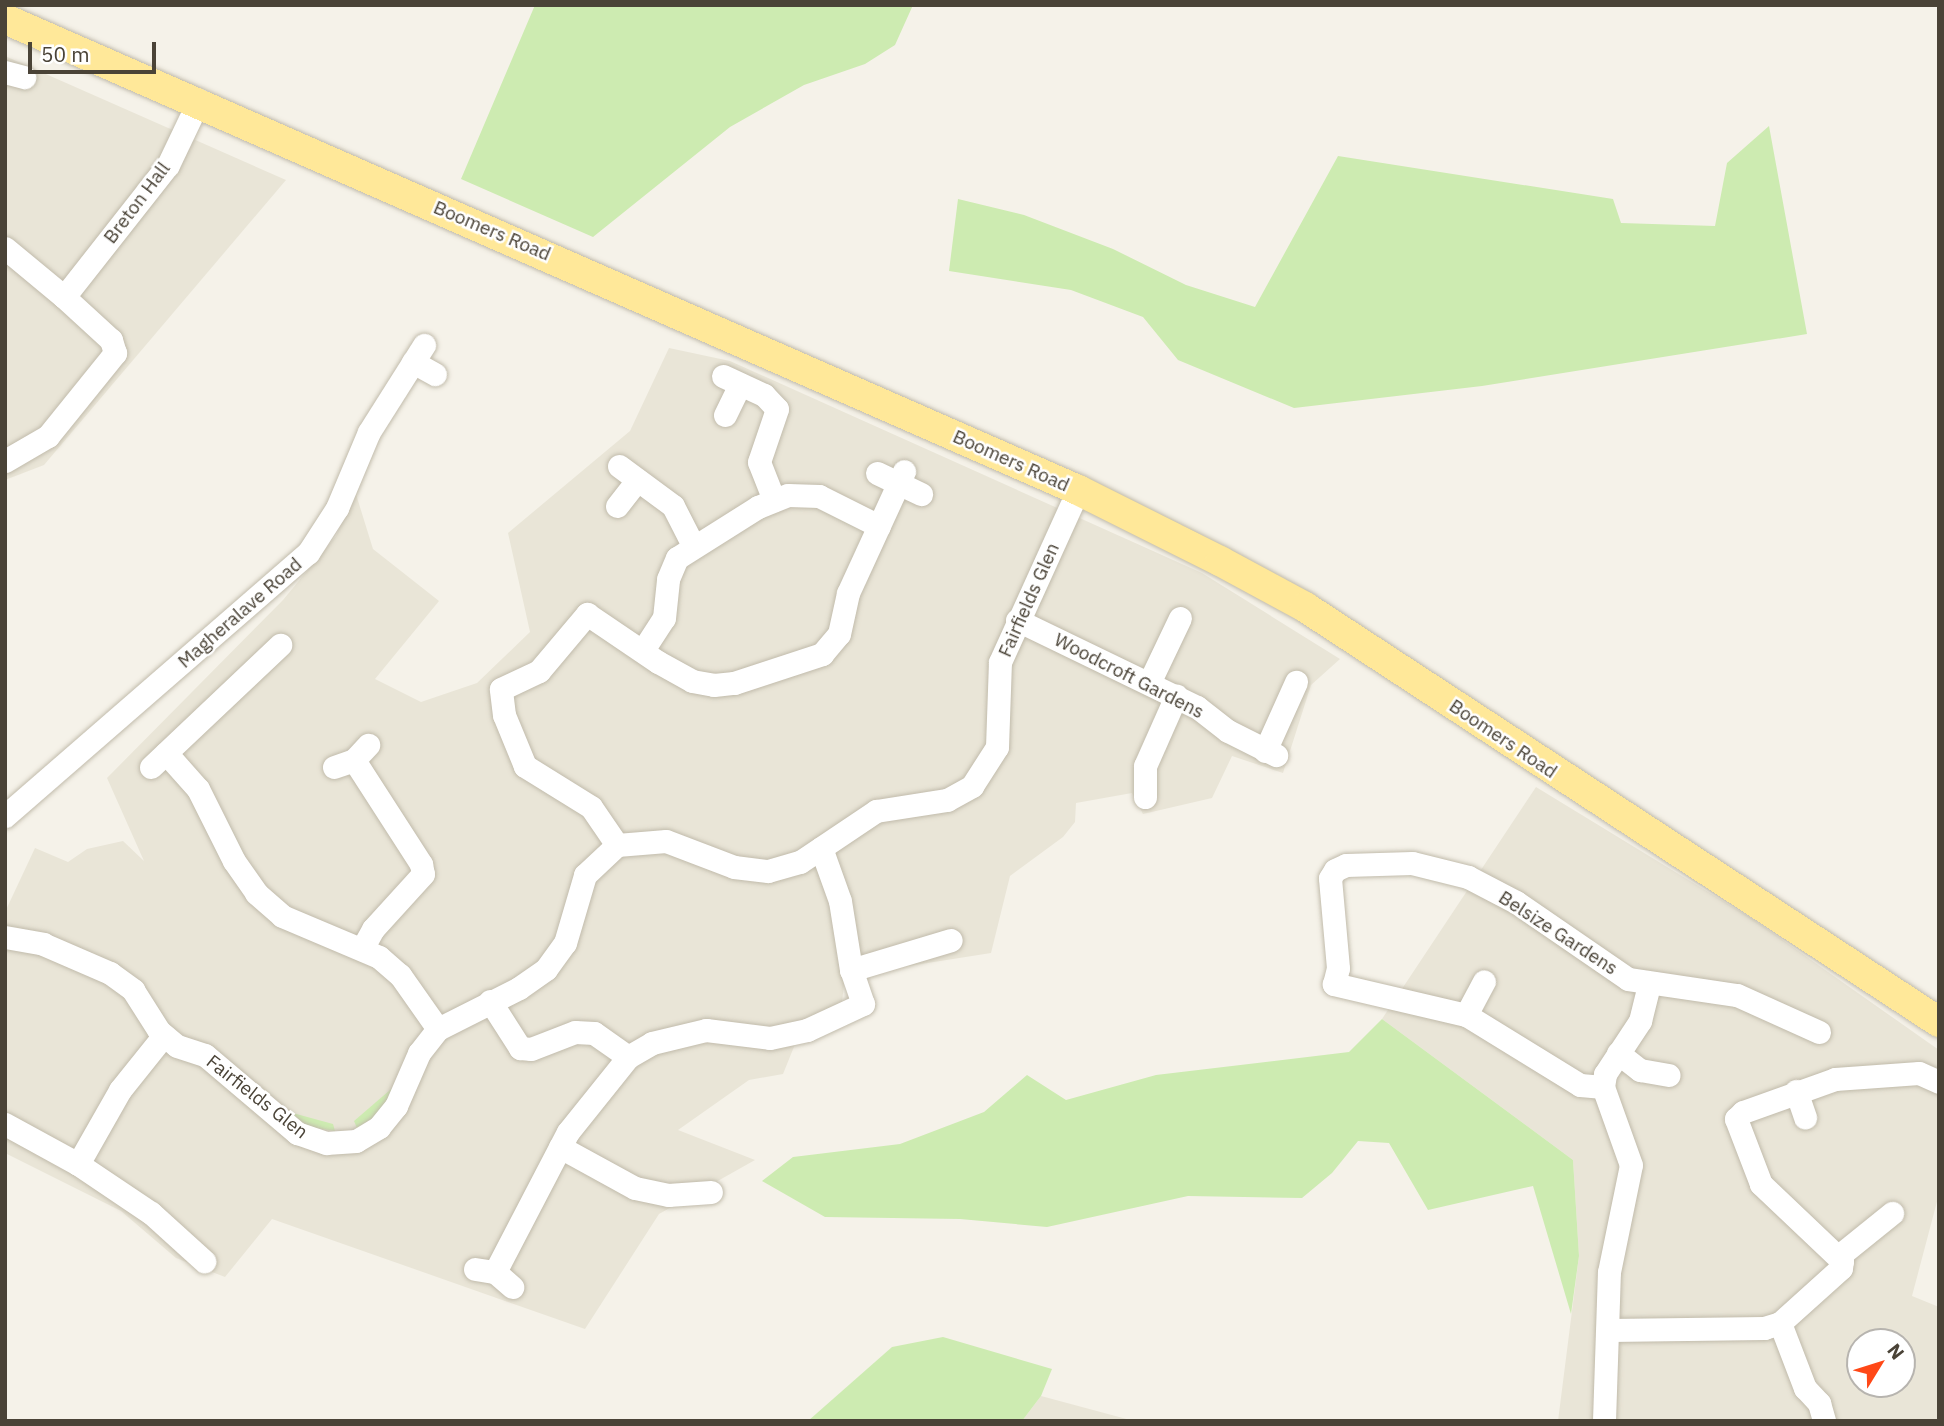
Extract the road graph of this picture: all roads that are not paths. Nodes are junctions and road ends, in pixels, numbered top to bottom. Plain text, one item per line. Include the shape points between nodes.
1 (16, 16) edge
2 (199, 100) junction
3 (5, 248) edge
4 (64, 297) junction
5 (435, 374) dead end
6 (725, 415) dead end
7 (5, 461) edge
8 (877, 473) dead end
9 (901, 477) junction
10 (1078, 490) junction
11 (921, 494) dead end
12 (774, 500) junction
13 (617, 506) dead end
14 (879, 526) junction
15 (693, 545) junction
16 (1180, 618) dead end
17 (1017, 621) junction
18 (280, 645) dead end
19 (643, 650) junction
20 (1296, 682) dead end
21 (1149, 683) junction
22 (1176, 696) junction
23 (352, 757) dead end
24 (1145, 797) dead end
25 (5, 816) edge
26 (617, 845) junction
27 (821, 848) junction
28 (5, 937) edge
29 (951, 940) dead end
30 (362, 949) junction
31 (851, 970) junction
32 (1484, 981) dead end
33 (1649, 984) junction
34 (490, 1001) junction
35 (1466, 1015) junction
36 (1939, 1022) edge
37 (438, 1029) junction
38 (1819, 1032) dead end
39 (164, 1035) junction
40 (1618, 1053) junction
41 (628, 1057) junction
42 (1669, 1075) dead end
43 (1939, 1082) edge
44 (1603, 1087) junction
45 (1796, 1091) junction
46 (1805, 1117) dead end
47 (5, 1124) edge
48 (560, 1147) junction
49 (78, 1164) junction
50 (710, 1192) dead end
51 (1892, 1213) dead end
52 (1840, 1255) junction
53 (204, 1261) dead end
54 (494, 1276) dead end
55 (1780, 1323) junction
56 (1610, 1330) junction
57 (1604, 1421) edge
58 (1824, 1421) edge

1 - 2 main road, Boomers Road
2 - 4 street, Breton Hall via 168,165
2 - 10 main road, Boomers Road
3 - 4 street
4 - 7 street via 111,340 115,354 48,436
5 - 25 street, Magheralave Road via 418,353 369,432 337,508 308,553
6 - 12 street via 732,380 764,395 777,410 759,462
8 - 9 street
9 - 11 street
9 - 14 street
10 - 17 street, Fairfields Glen
10 - 36 main road, Boomers Road via 1306,607
12 - 14 street via 788,495 819,496
12 - 15 street via 725,532
13 - 15 street via 628,473 681,514
14 - 19 street via 848,593 839,634 822,654 734,683 714,685 692,681
15 - 19 street via 677,558 668,579 664,618
16 - 21 street
17 - 21 street, Woodcroft Gardens
17 - 27 street, Fairfields Glen via 997,676 997,747 983,775 947,800 876,811
18 - 30 street via 159,760 198,789 234,861 256,893 282,916
19 - 26 street via 587,614 547,665 505,685 499,694 525,766 591,807
20 - 22 street, Woodcroft Gardens via 1278,701 1270,753
21 - 22 street, Woodcroft Gardens
22 - 24 street via 1145,766
23 - 30 street via 423,874 373,929
26 - 27 street, Fairfields Glen via 666,841 734,867 768,871 800,862
26 - 34 street, Fairfields Glen via 585,876 556,957 533,979
27 - 31 street via 840,901
28 - 39 street, Fairfields Glen via 43,944 110,973 133,990 148,1019
29 - 31 street
30 - 37 street via 400,975
31 - 41 street via 863,1004 807,1031 770,1038 706,1030 652,1043
32 - 35 street
33 - 35 street, Belsize Gardens via 1628,979 1516,902 1468,877 1412,863 1346,865 1329,878 1338,968 1334,984
33 - 38 street, Belsize Gardens via 1737,995
33 - 40 street via 1640,1021
34 - 37 street, Fairfields Glen
34 - 41 street via 520,1048 531,1049 557,1036 594,1033
35 - 44 street via 1580,1085
37 - 39 street, Fairfields Glen via 419,1054 388,1116 368,1134 342,1143 312,1140 297,1133 205,1055 177,1046
39 - 49 street via 120,1090
40 - 42 street via 1640,1070
40 - 44 street
41 - 48 street
43 - 45 street via 1919,1073 1835,1079
44 - 56 street via 1631,1166 1609,1272
45 - 46 street
45 - 52 street via 1736,1119 1761,1184
47 - 49 street
48 - 50 street via 635,1188 668,1195
48 - 54 street
49 - 53 street via 151,1213
51 - 52 street
52 - 55 street via 1841,1268
55 - 56 street via 1764,1328
55 - 58 street via 1805,1388 1819,1404
56 - 57 street

